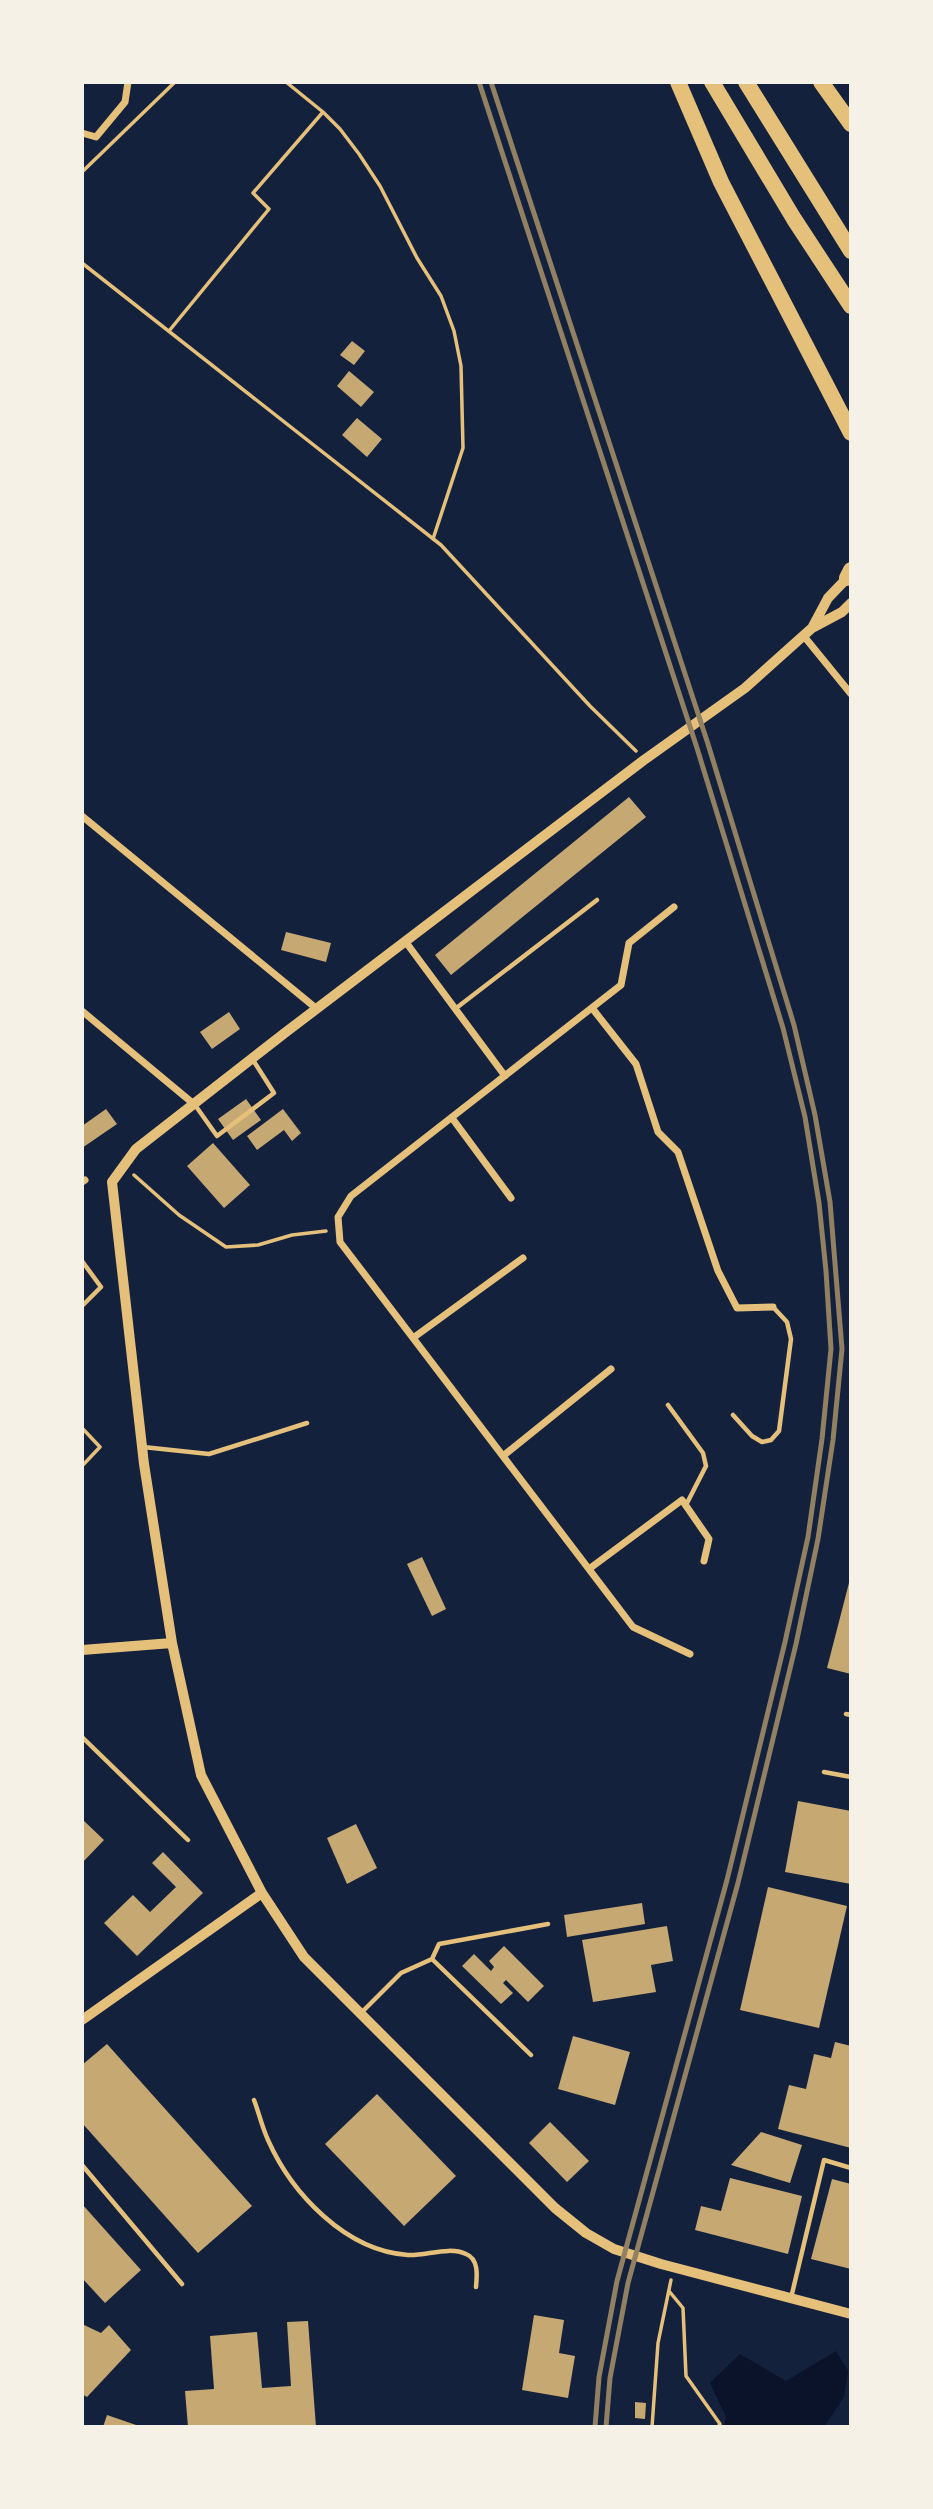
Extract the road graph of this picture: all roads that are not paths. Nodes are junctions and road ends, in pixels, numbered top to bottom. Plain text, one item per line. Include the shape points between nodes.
1 (128, 82) edge
2 (678, 82) edge
3 (712, 82) edge
4 (746, 82) edge
5 (821, 82) edge
6 (851, 124) edge
7 (82, 133) edge
8 (851, 251) edge
9 (851, 306) edge
10 (851, 433) edge
11 (850, 574) edge
12 (851, 603) edge
13 (807, 631) junction
14 (851, 694) edge
15 (82, 816) edge
16 (597, 900) dead end
17 (674, 907) dead end
18 (405, 941) junction
19 (592, 1008) junction
20 (317, 1009) junction
21 (456, 1009) junction
22 (82, 1012) edge
23 (253, 1059) junction
24 (505, 1076) junction
25 (195, 1105) junction
26 (452, 1118) junction
27 (511, 1198) dead end
28 (523, 1258) dead end
29 (82, 1261) edge
30 (82, 1306) edge
31 (773, 1307) joint
32 (413, 1338) junction
33 (611, 1369) dead end
34 (668, 1405) dead end
35 (733, 1415) dead end
36 (307, 1423) dead end
37 (142, 1447) junction
38 (503, 1457) junction
39 (686, 1506) junction
40 (704, 1561) dead end
41 (589, 1569) junction
42 (172, 1643) junction
43 (82, 1650) edge
44 (690, 1654) dead end
45 (82, 1737) edge
46 (824, 1772) dead end
47 (851, 1777) edge
48 (188, 1840) dead end
49 (262, 1893) junction
50 (548, 1924) dead end
51 (432, 1959) junction
52 (361, 2013) junction
53 (82, 2020) edge
54 (531, 2055) dead end
55 (254, 2100) dead end
56 (82, 2165) edge
57 (851, 2168) edge
58 (182, 2284) dead end
59 (476, 2287) dead end
60 (790, 2299) junction
61 (851, 2314) edge

1 - 7 street via 125,102 96,136
2 - 10 highway via 721,182
3 - 9 highway
4 - 8 highway
5 - 6 highway
11 - 13 street
12 - 13 street
13 - 14 street
13 - 18 street via 745,688
15 - 20 street
16 - 21 lane
17 - 19 street via 628,943 621,985
18 - 20 street
18 - 21 street
19 - 24 street
19 - 31 street via 636,1064 658,1132 678,1152 718,1271 737,1308
20 - 23 street
21 - 24 street
22 - 25 street
23 - 25 street
23 - 25 lane via 274,1093 217,1136
24 - 26 street
25 - 37 street via 136,1149 112,1182
26 - 27 street
26 - 32 street via 351,1196 338,1217 340,1242
28 - 32 street
29 - 30 lane via 102,1287
31 - 35 lane via 787,1322 791,1339 779,1432 762,1442
32 - 38 street
33 - 38 street
34 - 39 lane via 703,1453 706,1466
36 - 37 lane via 209,1454
37 - 42 street
38 - 41 street
39 - 40 street via 709,1539
39 - 41 street via 682,1500
41 - 44 street via 633,1627
42 - 43 street
42 - 49 street via 201,1775
45 - 48 lane
46 - 47 lane
49 - 52 street via 304,1957
49 - 53 street
50 - 51 lane via 439,1944
51 - 52 lane via 401,1973
51 - 54 lane
52 - 60 street via 555,2208 586,2233 614,2249
55 - 59 lane via 268,2141 289,2176 331,2221 357,2240 387,2251 408,2255 463,2252 472,2257
56 - 58 lane
57 - 60 lane via 824,2160
60 - 61 street

